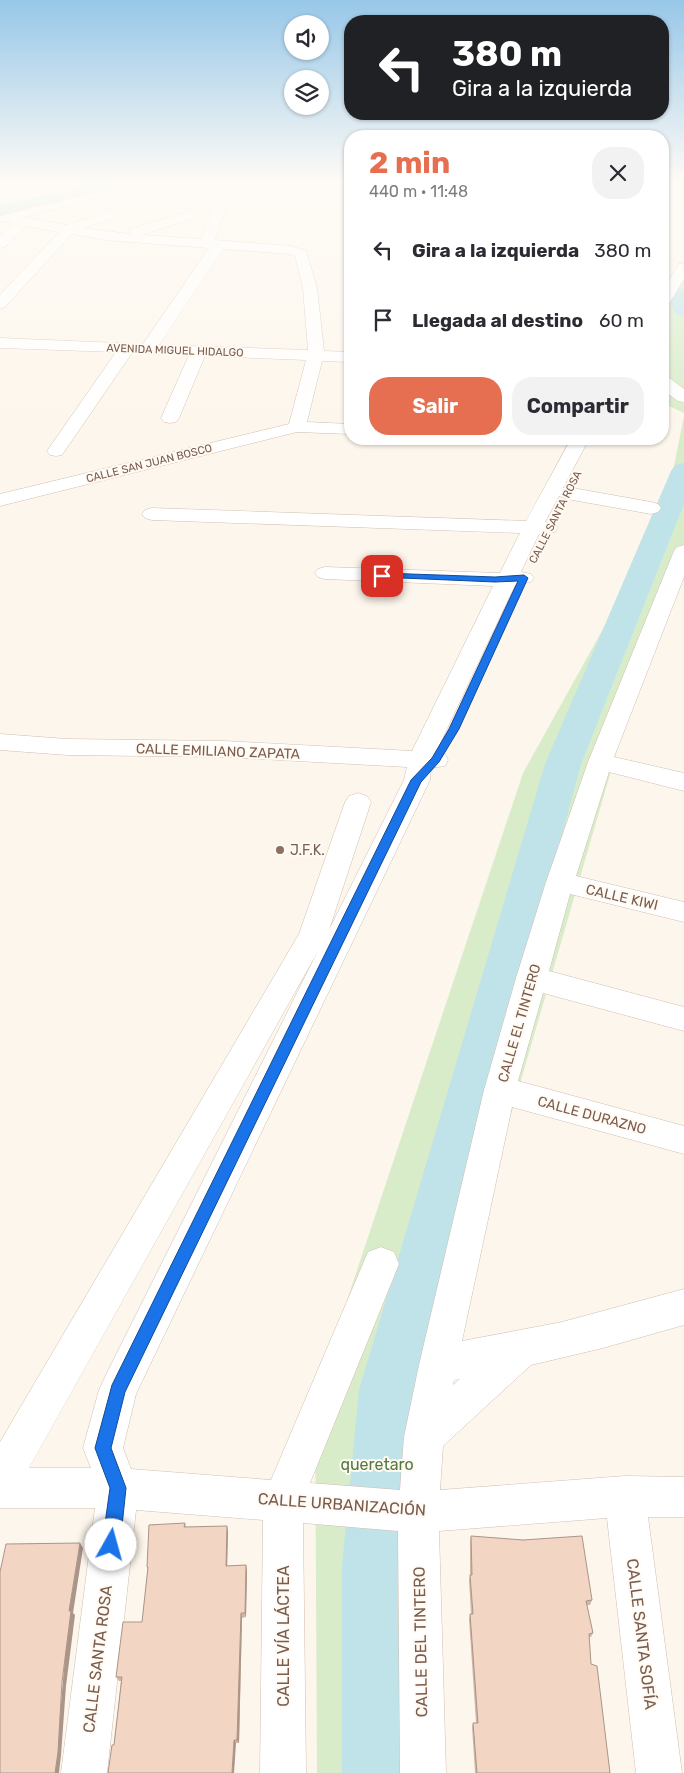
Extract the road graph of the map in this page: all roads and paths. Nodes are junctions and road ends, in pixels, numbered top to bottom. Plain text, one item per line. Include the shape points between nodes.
1 (35, 266) edge
2 (199, 266) edge
3 (304, 266) edge
4 (684, 267) edge
5 (669, 292) edge
6 (0, 304) edge
7 (0, 343) edge
8 (127, 348) junction
9 (148, 349) junction
10 (199, 352) junction
11 (314, 355) junction
12 (344, 357) edge
13 (669, 387) edge
14 (684, 397) edge
15 (669, 399) edge
16 (684, 401) edge
17 (170, 418) dead end
18 (297, 427) junction
19 (344, 429) edge
20 (578, 445) edge
21 (590, 445) edge
22 (56, 451) dead end
23 (566, 485) junction
24 (0, 500) edge
25 (651, 508) dead end
26 (152, 514) dead end
27 (541, 528) junction
28 (681, 567) edge
29 (325, 573) dead end
30 (516, 578) junction
31 (0, 742) edge
32 (600, 762) junction
33 (424, 766) junction
34 (684, 782) edge
35 (358, 802) dead end
36 (560, 882) junction
37 (684, 912) edge
38 (531, 978) junction
39 (684, 1019) edge
40 (500, 1090) junction
41 (684, 1140) edge
42 (381, 1264) dead end
43 (684, 1307) edge
44 (521, 1349) junction
45 (438, 1365) junction
46 (424, 1437) junction
47 (0, 1480) edge
48 (0, 1488) edge
49 (118, 1488) junction
50 (625, 1496) junction
51 (684, 1497) edge
52 (282, 1500) junction
53 (418, 1512) junction
54 (84, 1773) edge
55 (283, 1773) edge
56 (423, 1773) edge
57 (659, 1773) edge

1 - 6 street
2 - 9 street
3 - 11 street via 317,336
4 - 5 street
7 - 8 street, AVENIDA MIGUEL HIDALGO
8 - 9 street, AVENIDA MIGUEL HIDALGO
8 - 22 street
9 - 10 street, AVENIDA MIGUEL HIDALGO
10 - 11 street, AVENIDA MIGUEL HIDALGO
10 - 17 street
11 - 12 street, AVENIDA MIGUEL HIDALGO
11 - 18 street
13 - 14 street
15 - 16 street
18 - 19 street, CALLE SAN JUAN BOSCO
18 - 24 street, CALLE SAN JUAN BOSCO
20 - 23 street, CALLE SANTA ROSA
21 - 23 street, CALLE SANTA ROSA
23 - 25 street
23 - 27 street, CALLE SANTA ROSA
26 - 27 street
27 - 30 street, CALLE SANTA ROSA
28 - 32 street, CALLE EL TINTERO
29 - 30 street
30 - 33 street, CALLE SANTA ROSA
31 - 33 street, CALLE EMILIANO ZAPATA via 67,747 224,749
32 - 34 street
32 - 36 street, CALLE EL TINTERO
33 - 49 street, CALLE SANTA ROSA via 118,1390 103,1448
35 - 47 street via 313,935
36 - 37 street, CALLE KIWI
36 - 38 street, CALLE EL TINTERO
38 - 39 street
38 - 40 street, CALLE EL TINTERO
40 - 41 street, CALLE DURAZNO
40 - 45 street, CALLE EL TINTERO
42 - 52 street
43 - 44 street
44 - 45 street
44 - 46 street
45 - 46 street, CALLE EL TINTERO
46 - 53 street, CALLE EL TINTERO
48 - 49 street, CALLE URBANIZACIÓN
49 - 52 street, CALLE URBANIZACIÓN
49 - 54 street, CALLE SANTA ROSA
50 - 51 street, CALLE URBANIZACIÓN
50 - 53 street, CALLE URBANIZACIÓN
50 - 57 street, CALLE SANTA SOFÍA
52 - 53 street, CALLE URBANIZACIÓN
52 - 55 street, CALLE VÍA LÁCTEA
53 - 56 street, CALLE DEL TINTERO

